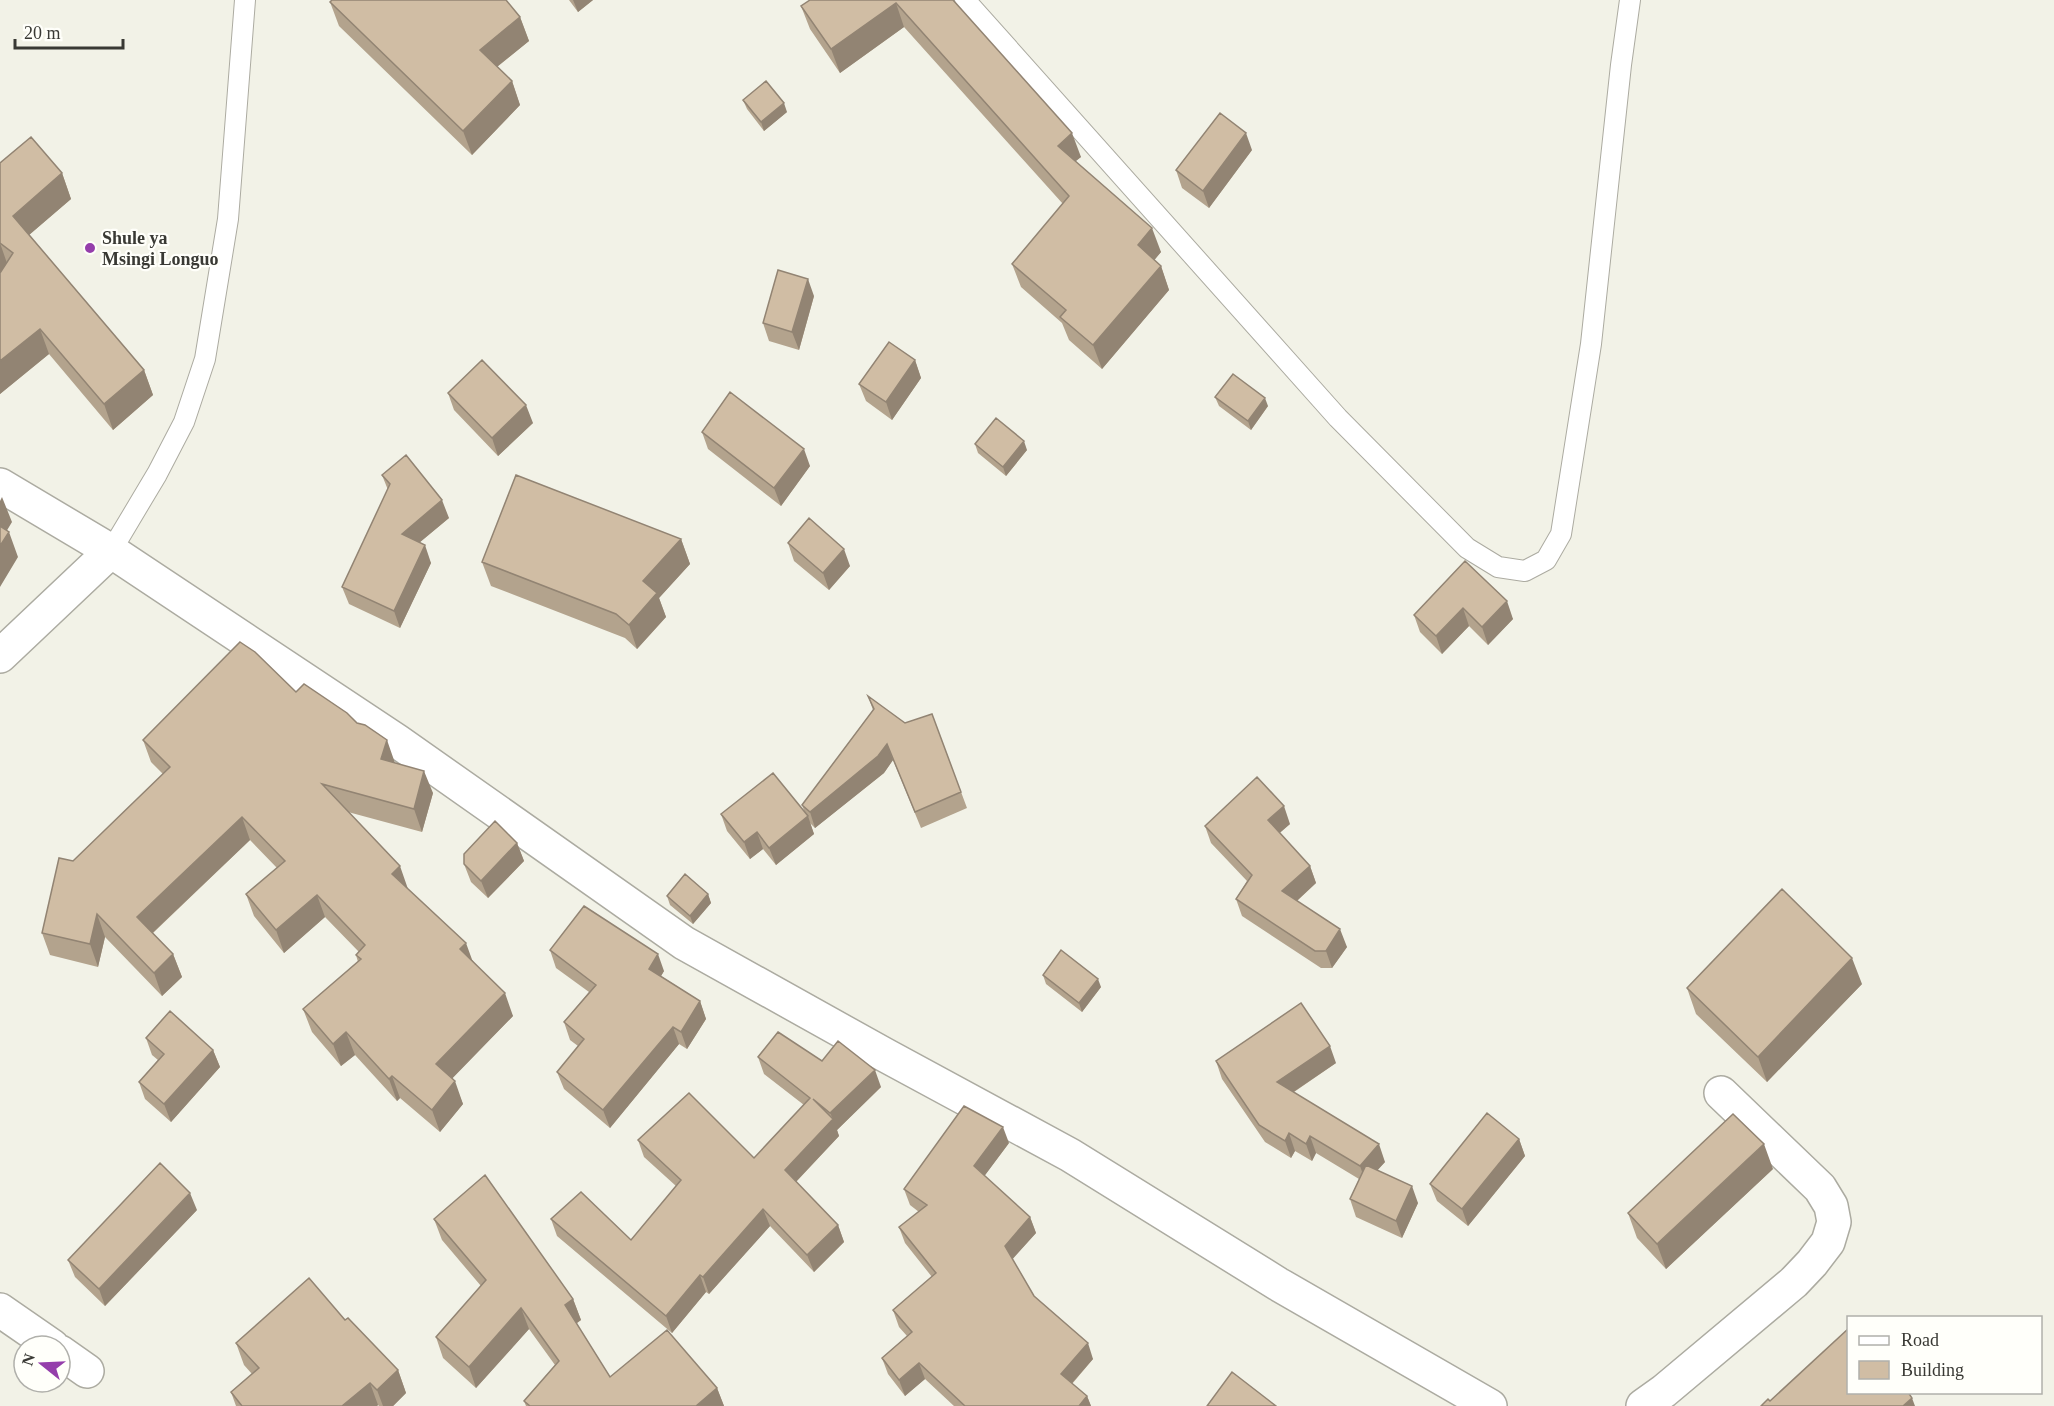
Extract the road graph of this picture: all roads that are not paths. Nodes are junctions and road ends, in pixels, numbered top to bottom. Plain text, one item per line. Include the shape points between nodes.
1 (245, 0) edge
2 (965, 0) edge
3 (1630, 0) edge
4 (0, 485) edge
5 (111, 551) junction
6 (0, 656) edge
7 (1721, 1094) dead end
8 (0, 1310) edge
9 (35, 1334) edge
10 (72, 1360) edge
11 (87, 1371) dead end
12 (1490, 1406) edge
13 (1643, 1406) edge

1 - 5 lane via 228,219 205,359 184,422
2 - 3 lane via 1338,418 1467,548 1498,567 1526,571 1546,560 1561,534 1591,344
4 - 5 street
5 - 6 street
5 - 12 street via 397,741 684,943 1071,1155 1278,1284
7 - 13 street via 1820,1188 1831,1206 1834,1222 1828,1242 1794,1282
8 - 9 street
10 - 11 street

